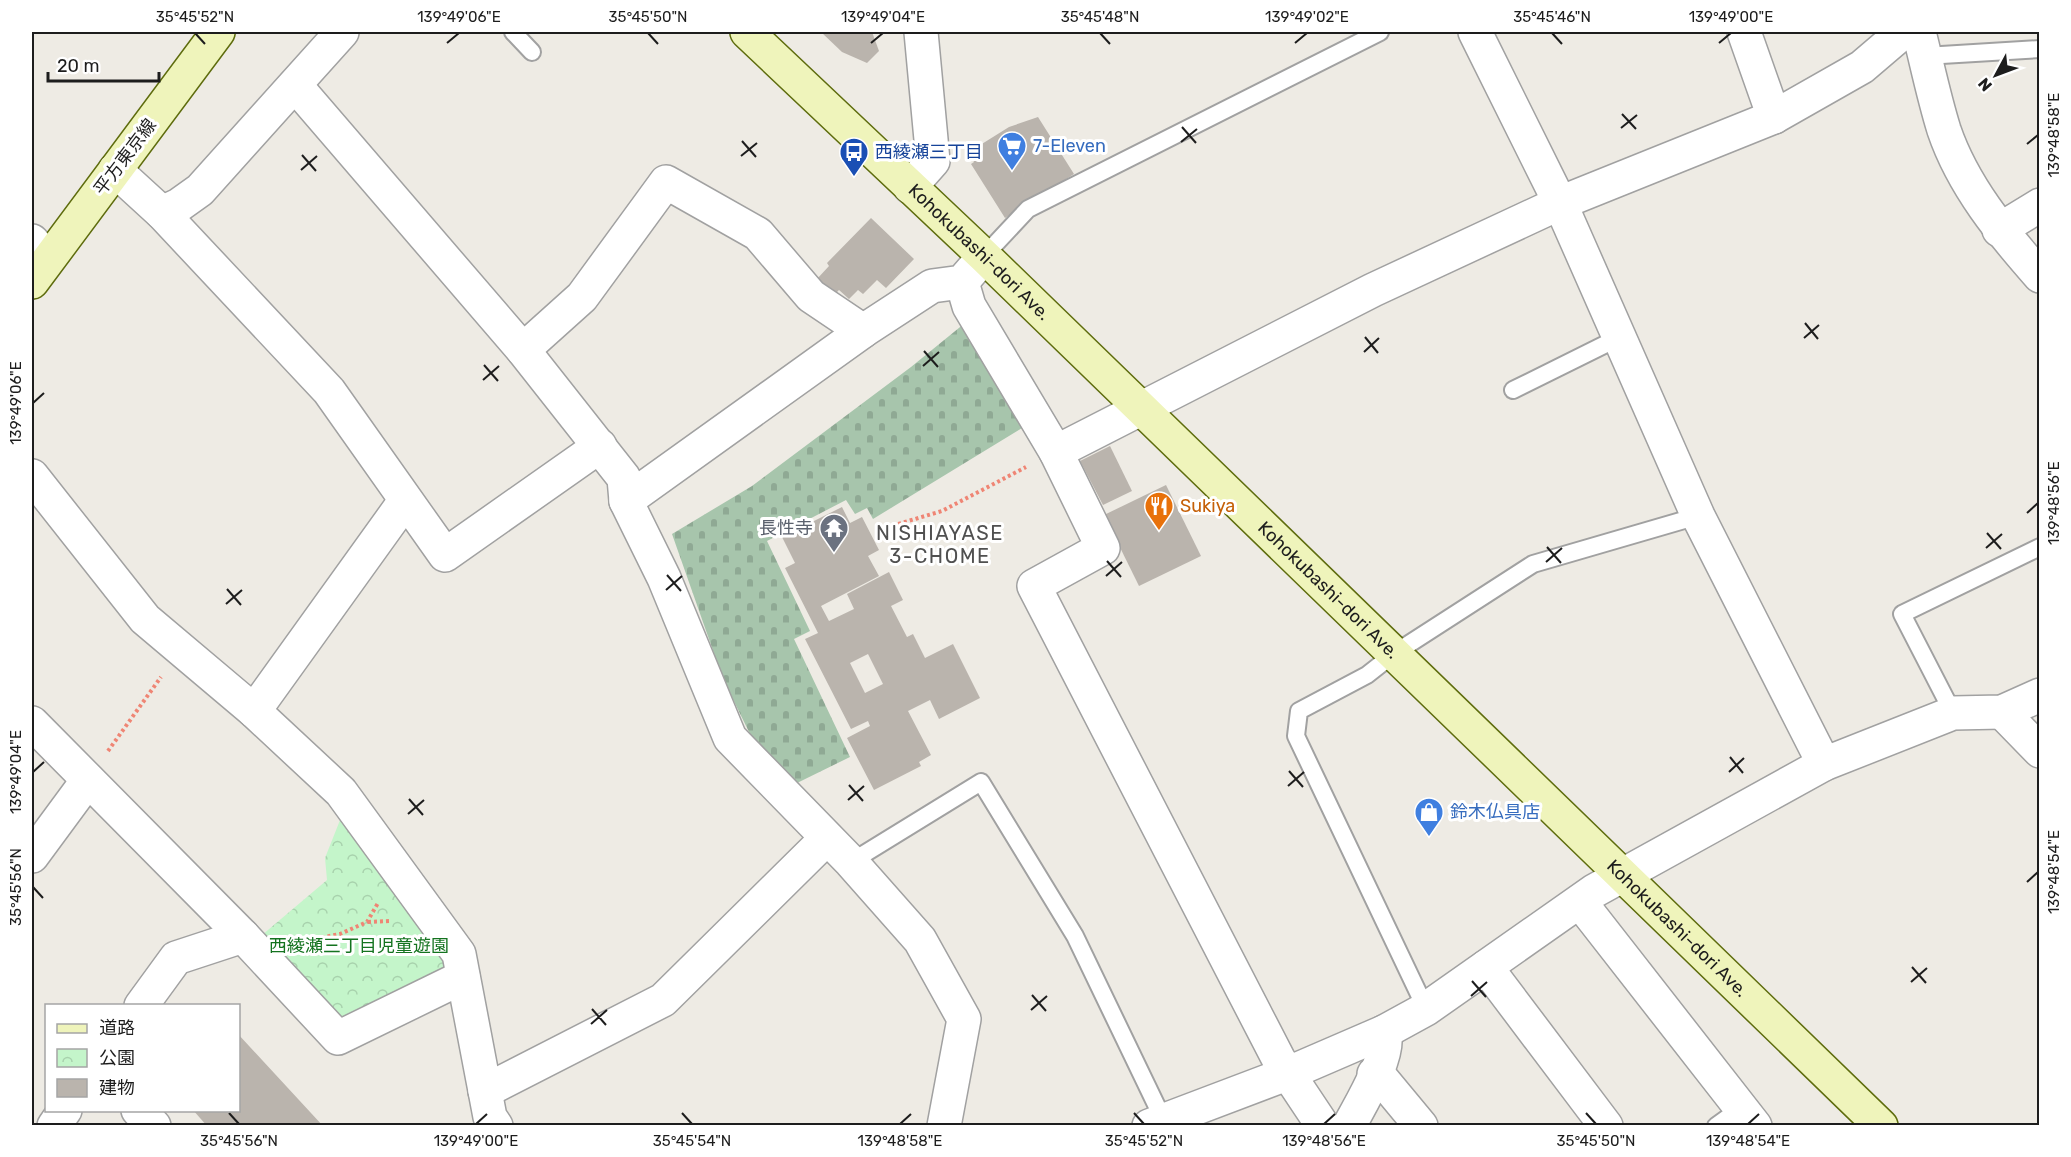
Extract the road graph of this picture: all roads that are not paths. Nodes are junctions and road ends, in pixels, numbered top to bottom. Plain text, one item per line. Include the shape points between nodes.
1 (218, 32) edge
2 (342, 32) edge
3 (513, 32) edge
4 (747, 32) edge
5 (921, 32) edge
6 (1380, 32) edge
7 (1475, 32) edge
8 (1744, 32) edge
9 (1903, 32) edge
10 (1922, 44) edge
11 (2040, 49) edge
12 (532, 52) dead end
13 (295, 85) junction
14 (1774, 117) junction
15 (115, 170) junction
16 (910, 187) junction
17 (1560, 203) junction
18 (2040, 205) edge
19 (162, 213) junction
20 (1999, 230) junction
21 (984, 256) junction
22 (37, 261) edge
23 (2040, 276) edge
24 (962, 282) junction
25 (863, 331) junction
26 (1618, 338) junction
27 (523, 350) junction
28 (1514, 390) dead end
29 (1140, 409) junction
30 (600, 447) junction
31 (1056, 452) junction
32 (32, 476) edge
33 (405, 501) junction
34 (626, 501) junction
35 (1698, 516) junction
36 (2040, 548) edge
37 (1395, 654) junction
38 (2040, 695) edge
39 (254, 711) junction
40 (2002, 712) junction
41 (1953, 713) junction
42 (32, 723) edge
43 (2040, 751) edge
44 (1824, 764) junction
45 (88, 780) junction
46 (827, 838) junction
47 (32, 855) edge
48 (851, 862) junction
49 (1624, 873) junction
50 (1580, 902) junction
51 (250, 943) junction
52 (1486, 968) junction
53 (463, 977) junction
54 (142, 1004) edge
55 (1426, 1009) junction
56 (1384, 1032) junction
57 (1289, 1073) junction
58 (1374, 1074) junction
59 (485, 1090) junction
60 (63, 1112) edge
61 (140, 1112) edge
62 (1738, 1120) edge
63 (1156, 1122) edge
64 (54, 1125) edge
65 (154, 1125) edge
66 (496, 1125) edge
67 (944, 1125) edge
68 (1323, 1125) edge
69 (1350, 1125) edge
70 (1421, 1125) edge
71 (1605, 1125) edge
72 (1881, 1125) edge

1 - 15 main road, 平方東京線
2 - 13 street
3 - 12 lane
4 - 16 main road, Kohokubashi-dori Ave.
5 - 16 street via 933,161
6 - 21 lane via 1028,209
7 - 17 street
8 - 14 street
9 - 14 street via 1862,67
10 - 11 lane
10 - 20 street via 1945,132 1972,188
13 - 19 street via 200,190
13 - 27 street
14 - 17 street
15 - 19 street
15 - 22 main road, 平方東京線
16 - 21 main road, Kohokubashi-dori Ave.
17 - 26 street
17 - 29 street via 1373,290
18 - 20 street
19 - 33 street via 329,391
20 - 23 street
21 - 24 street
21 - 29 main road, Kohokubashi-dori Ave.
24 - 25 street via 932,286
24 - 31 street via 969,306
25 - 27 street via 811,296 758,234 666,182 582,297
25 - 34 street
26 - 28 lane
26 - 35 street
27 - 30 street
29 - 31 street
29 - 37 main road, Kohokubashi-dori Ave.
30 - 33 street via 445,555
30 - 34 street via 624,478
31 - 57 street via 1103,548 1034,586
32 - 39 street via 145,619
33 - 39 street
34 - 46 street via 664,578 730,738
35 - 37 lane via 1533,564
35 - 44 street
36 - 41 lane via 1902,614
37 - 49 main road, Kohokubashi-dori Ave.
37 - 55 lane via 1367,675 1299,711 1296,736
38 - 40 street
39 - 53 street via 341,792 459,954
40 - 41 street
40 - 43 street
41 - 44 street
42 - 45 street
44 - 49 street
45 - 47 street
45 - 51 street
46 - 48 street
46 - 59 street via 663,1000
48 - 63 lane via 981,782 1075,936
48 - 67 street via 920,940 964,1019
49 - 50 street
49 - 72 main road, Kohokubashi-dori Ave.
50 - 52 street
50 - 62 street
51 - 53 street via 338,1038
51 - 54 street via 176,958
52 - 55 street
52 - 71 street
53 - 59 street
55 - 56 street
56 - 57 street
56 - 58 street via 1387,1041
57 - 63 street
57 - 68 street
58 - 69 street
58 - 70 street
59 - 66 street via 490,1117
60 - 64 street
61 - 65 street

